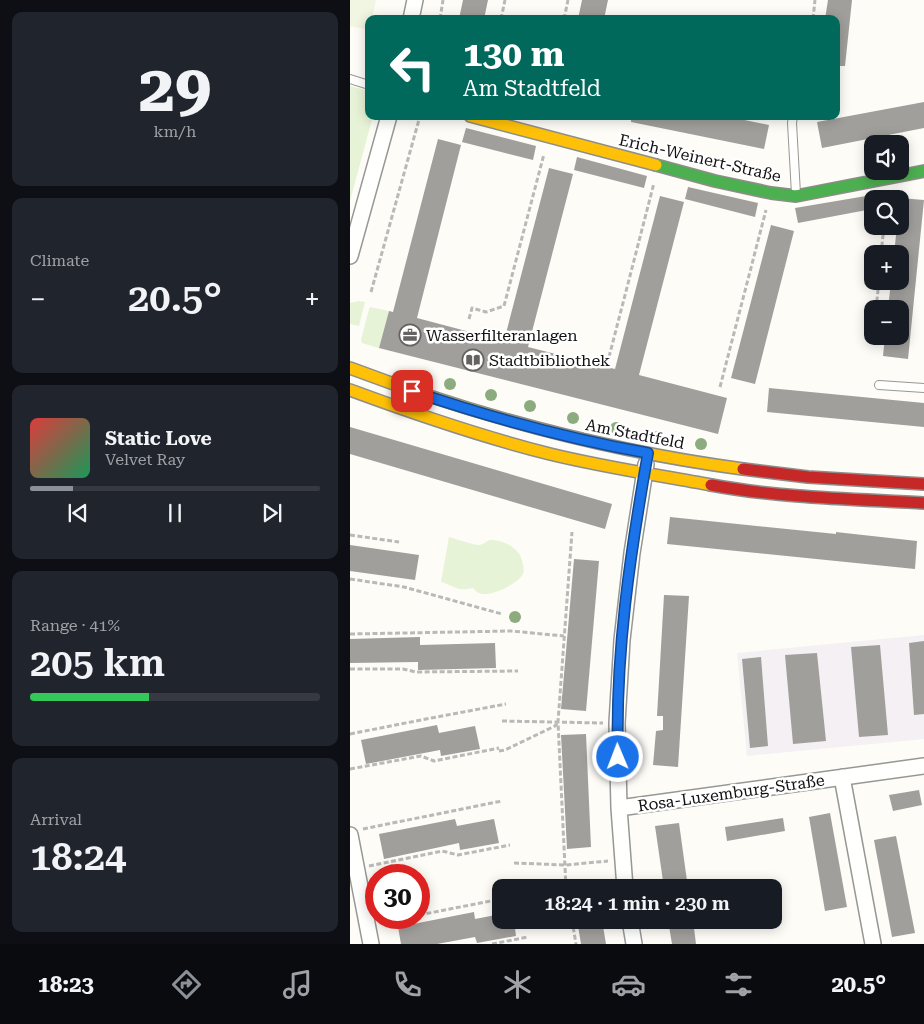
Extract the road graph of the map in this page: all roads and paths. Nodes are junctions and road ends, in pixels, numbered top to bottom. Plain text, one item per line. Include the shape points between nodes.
1 (415, 0) edge
2 (443, 0) edge
3 (505, 0) edge
4 (568, 0) edge
5 (815, 0) edge
6 (412, 15) edge
7 (441, 15) edge
8 (502, 15) edge
9 (565, 15) edge
10 (813, 15) edge
11 (350, 80) edge
12 (365, 84) edge
13 (388, 120) edge
14 (419, 120) edge
15 (485, 120) edge
16 (792, 120) edge
17 (548, 137) junction
18 (658, 166) junction
19 (924, 171) edge
20 (771, 193) junction
21 (796, 196) junction
22 (350, 256) edge
23 (371, 292) dead end
24 (469, 319) dead end
25 (609, 357) dead end
26 (350, 368) edge
27 (879, 384) dead end
28 (720, 387) dead end
29 (924, 388) edge
30 (350, 390) edge
31 (648, 453) junction
32 (644, 473) junction
33 (924, 484) edge
34 (924, 503) edge
35 (572, 532) dead end
36 (350, 535) edge
37 (399, 542) dead end
38 (350, 579) edge
39 (502, 614) dead end
40 (350, 634) edge
41 (564, 636) junction
42 (350, 669) edge
43 (518, 671) dead end
44 (506, 704) dead end
45 (502, 721) dead end
46 (558, 722) junction
47 (617, 723) junction
48 (350, 734) edge
49 (924, 766) edge
50 (350, 770) edge
51 (842, 778) junction
52 (502, 801) dead end
53 (619, 808) junction
54 (353, 839) edge
55 (510, 845) dead end
56 (622, 859) junction
57 (514, 862) dead end
58 (566, 865) junction
59 (356, 868) junction
60 (566, 879) edge
61 (624, 879) edge
62 (492, 901) edge
63 (430, 913) edge
64 (365, 915) edge
65 (368, 929) edge
66 (574, 929) edge
67 (632, 929) edge
68 (528, 937) dead end
69 (371, 944) edge
70 (492, 944) edge
71 (576, 944) edge
72 (634, 944) edge
73 (873, 944) edge

1 - 6 street
2 - 7 path
3 - 8 path
4 - 9 path
5 - 10 path
11 - 12 lane
13 - 22 street
14 - 23 path
15 - 17 street, Erich-Weinert-Straße
16 - 21 lane
17 - 18 street, Erich-Weinert-Straße
17 - 24 path via 504,306 486,312 472,308
18 - 20 street, Erich-Weinert-Straße
18 - 25 path
19 - 21 street, Erich-Weinert-Straße
20 - 21 street, Erich-Weinert-Straße
20 - 28 path
26 - 31 street, Am Stadtfeld via 503,419 610,447
27 - 29 lane
30 - 32 street via 550,454
31 - 32 street
31 - 33 street, Am Stadtfeld via 779,474
32 - 34 street via 747,491
32 - 47 street via 622,640
35 - 41 path
36 - 37 path
38 - 39 path via 404,587
40 - 41 path via 511,631
41 - 46 path
42 - 43 path
44 - 48 path
45 - 46 path
46 - 47 path
46 - 50 path via 505,750 434,761 421,756
46 - 58 path
47 - 53 street
49 - 51 street, Rosa-Luxemburg-Straße
51 - 53 street, Rosa-Luxemburg-Straße
51 - 73 street, Rosa-Luxemburg-Straße
52 - 54 path
53 - 56 street
54 - 59 street
55 - 59 path via 458,855 442,851
56 - 58 path
56 - 61 street
57 - 58 path
58 - 60 path
59 - 64 street
62 - 63 path
65 - 69 street
66 - 71 path
67 - 72 street
68 - 70 path

